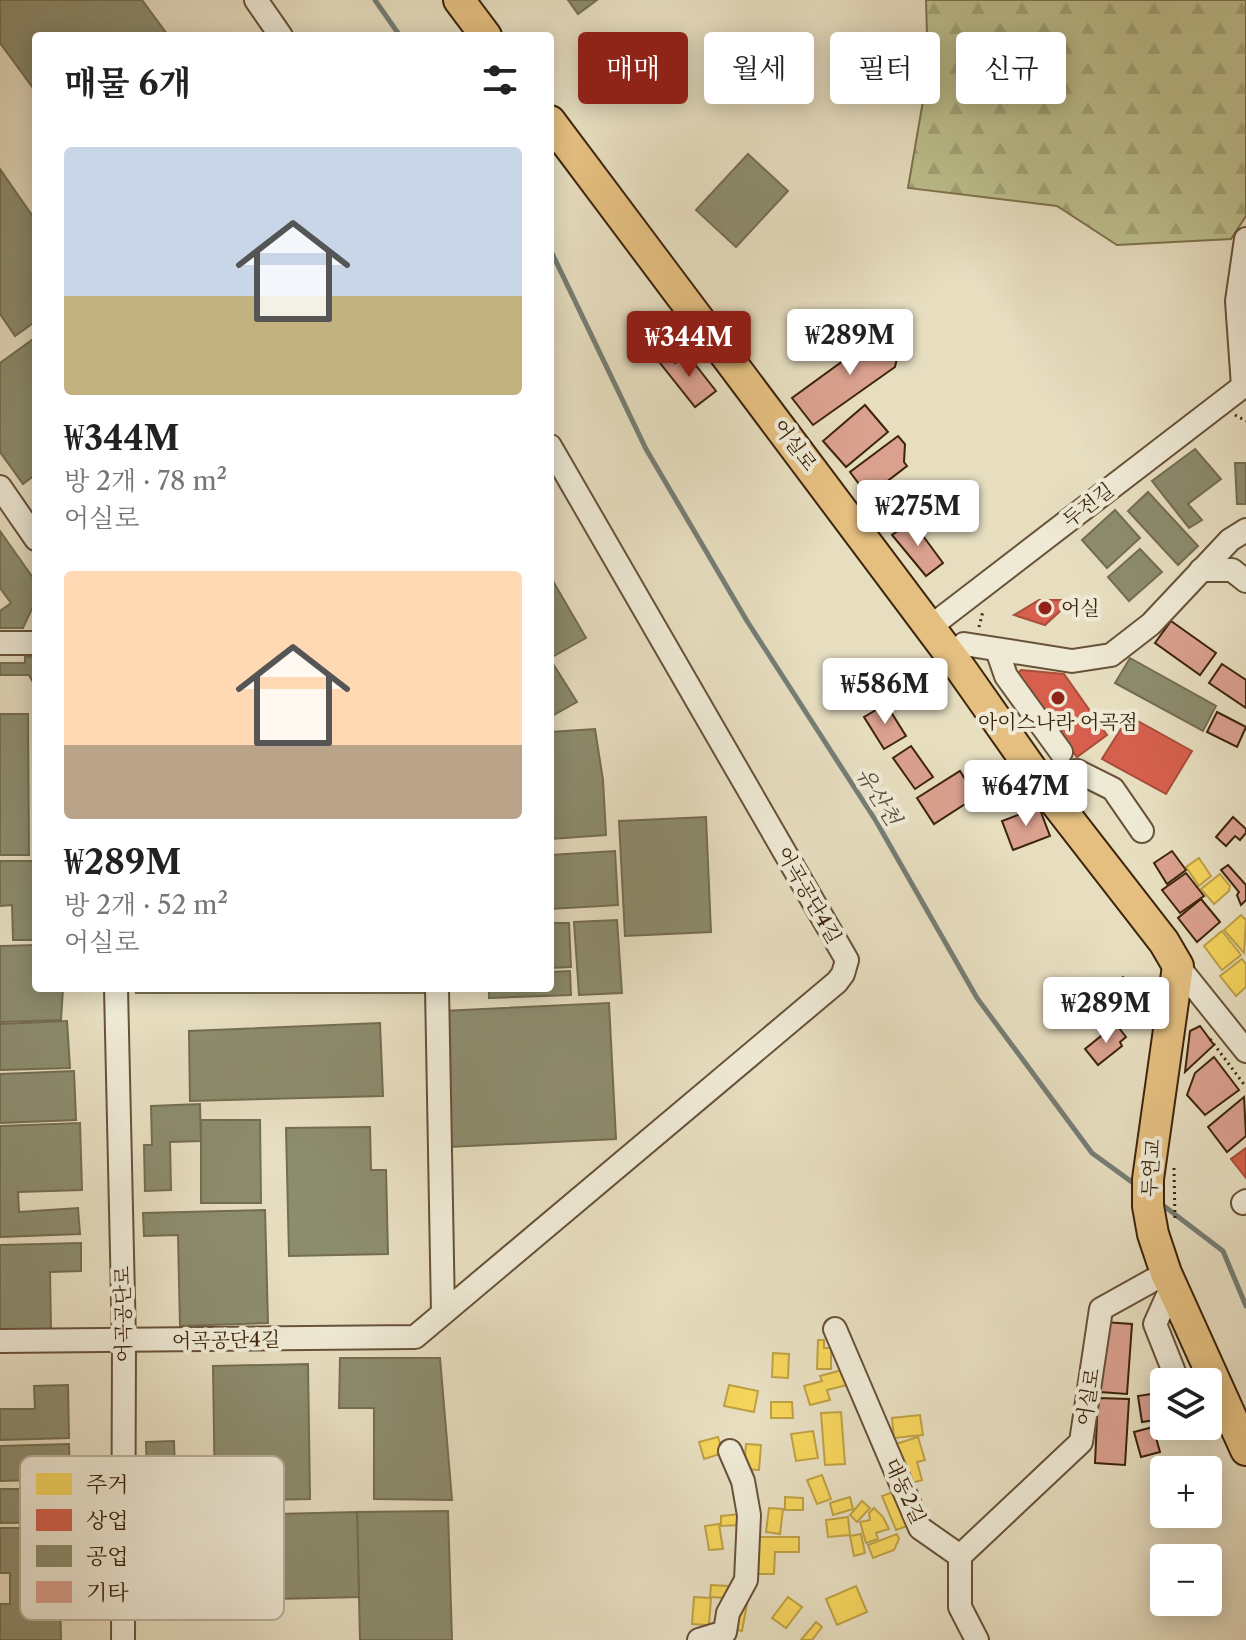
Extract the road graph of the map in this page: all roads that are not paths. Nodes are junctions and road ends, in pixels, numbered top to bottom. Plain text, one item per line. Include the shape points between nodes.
1 (256, 0) edge
2 (459, 0) edge
3 (278, 32) edge
4 (483, 32) edge
5 (554, 126) edge
6 (1246, 239) edge
7 (1244, 385) edge
8 (554, 453) edge
9 (0, 487) edge
10 (1246, 530) edge
11 (32, 533) edge
12 (1201, 570) junction
13 (1246, 581) edge
14 (930, 627) junction
15 (0, 643) edge
16 (32, 643) edge
17 (997, 650) junction
18 (963, 651) junction
19 (1061, 752) dead end
20 (1049, 794) junction
21 (1142, 831) dead end
22 (1178, 966) junction
23 (116, 992) edge
24 (437, 992) edge
25 (1246, 1051) edge
26 (1169, 1280) junction
27 (443, 1313) junction
28 (835, 1329) dead end
29 (0, 1341) edge
30 (124, 1342) junction
31 (1172, 1368) edge
32 (1203, 1368) edge
33 (1222, 1411) edge
34 (1246, 1450) edge
35 (730, 1451) dead end
36 (124, 1456) edge
37 (960, 1556) junction
38 (123, 1620) edge
39 (123, 1640) edge
40 (699, 1640) edge
41 (977, 1640) edge

1 - 3 street
2 - 4 main road
5 - 14 main road, 어실로
6 - 7 street via 1237,301
7 - 14 street, 두전길
8 - 27 street, 어곡공단4길 via 847,960 837,982
9 - 11 street
10 - 12 street
12 - 13 street via 1232,570
12 - 17 street via 1151,624 1111,655 1072,661
14 - 18 main road, 어실로
15 - 16 street
17 - 18 street
17 - 19 street via 1006,676
18 - 20 main road, 어실로
20 - 21 street via 1077,771 1113,789
20 - 22 main road, 어실로
22 - 25 street
22 - 26 main road, 두연교 via 1148,1179 1148,1206 1164,1227
23 - 30 street, 어곡공단로
24 - 27 street
26 - 31 street via 1155,1324
26 - 32 main road
26 - 37 street, 어실로 via 1101,1309 1081,1442
27 - 30 street, 어곡공단4길 via 415,1337
28 - 37 street, 대동2길 via 920,1528
29 - 30 street, 어곡공단4길
30 - 36 street, 어곡공단로
33 - 34 main road
35 - 40 street via 749,1515 746,1580 728,1613 725,1632
37 - 41 street via 960,1607
38 - 39 street, 어곡공단로

